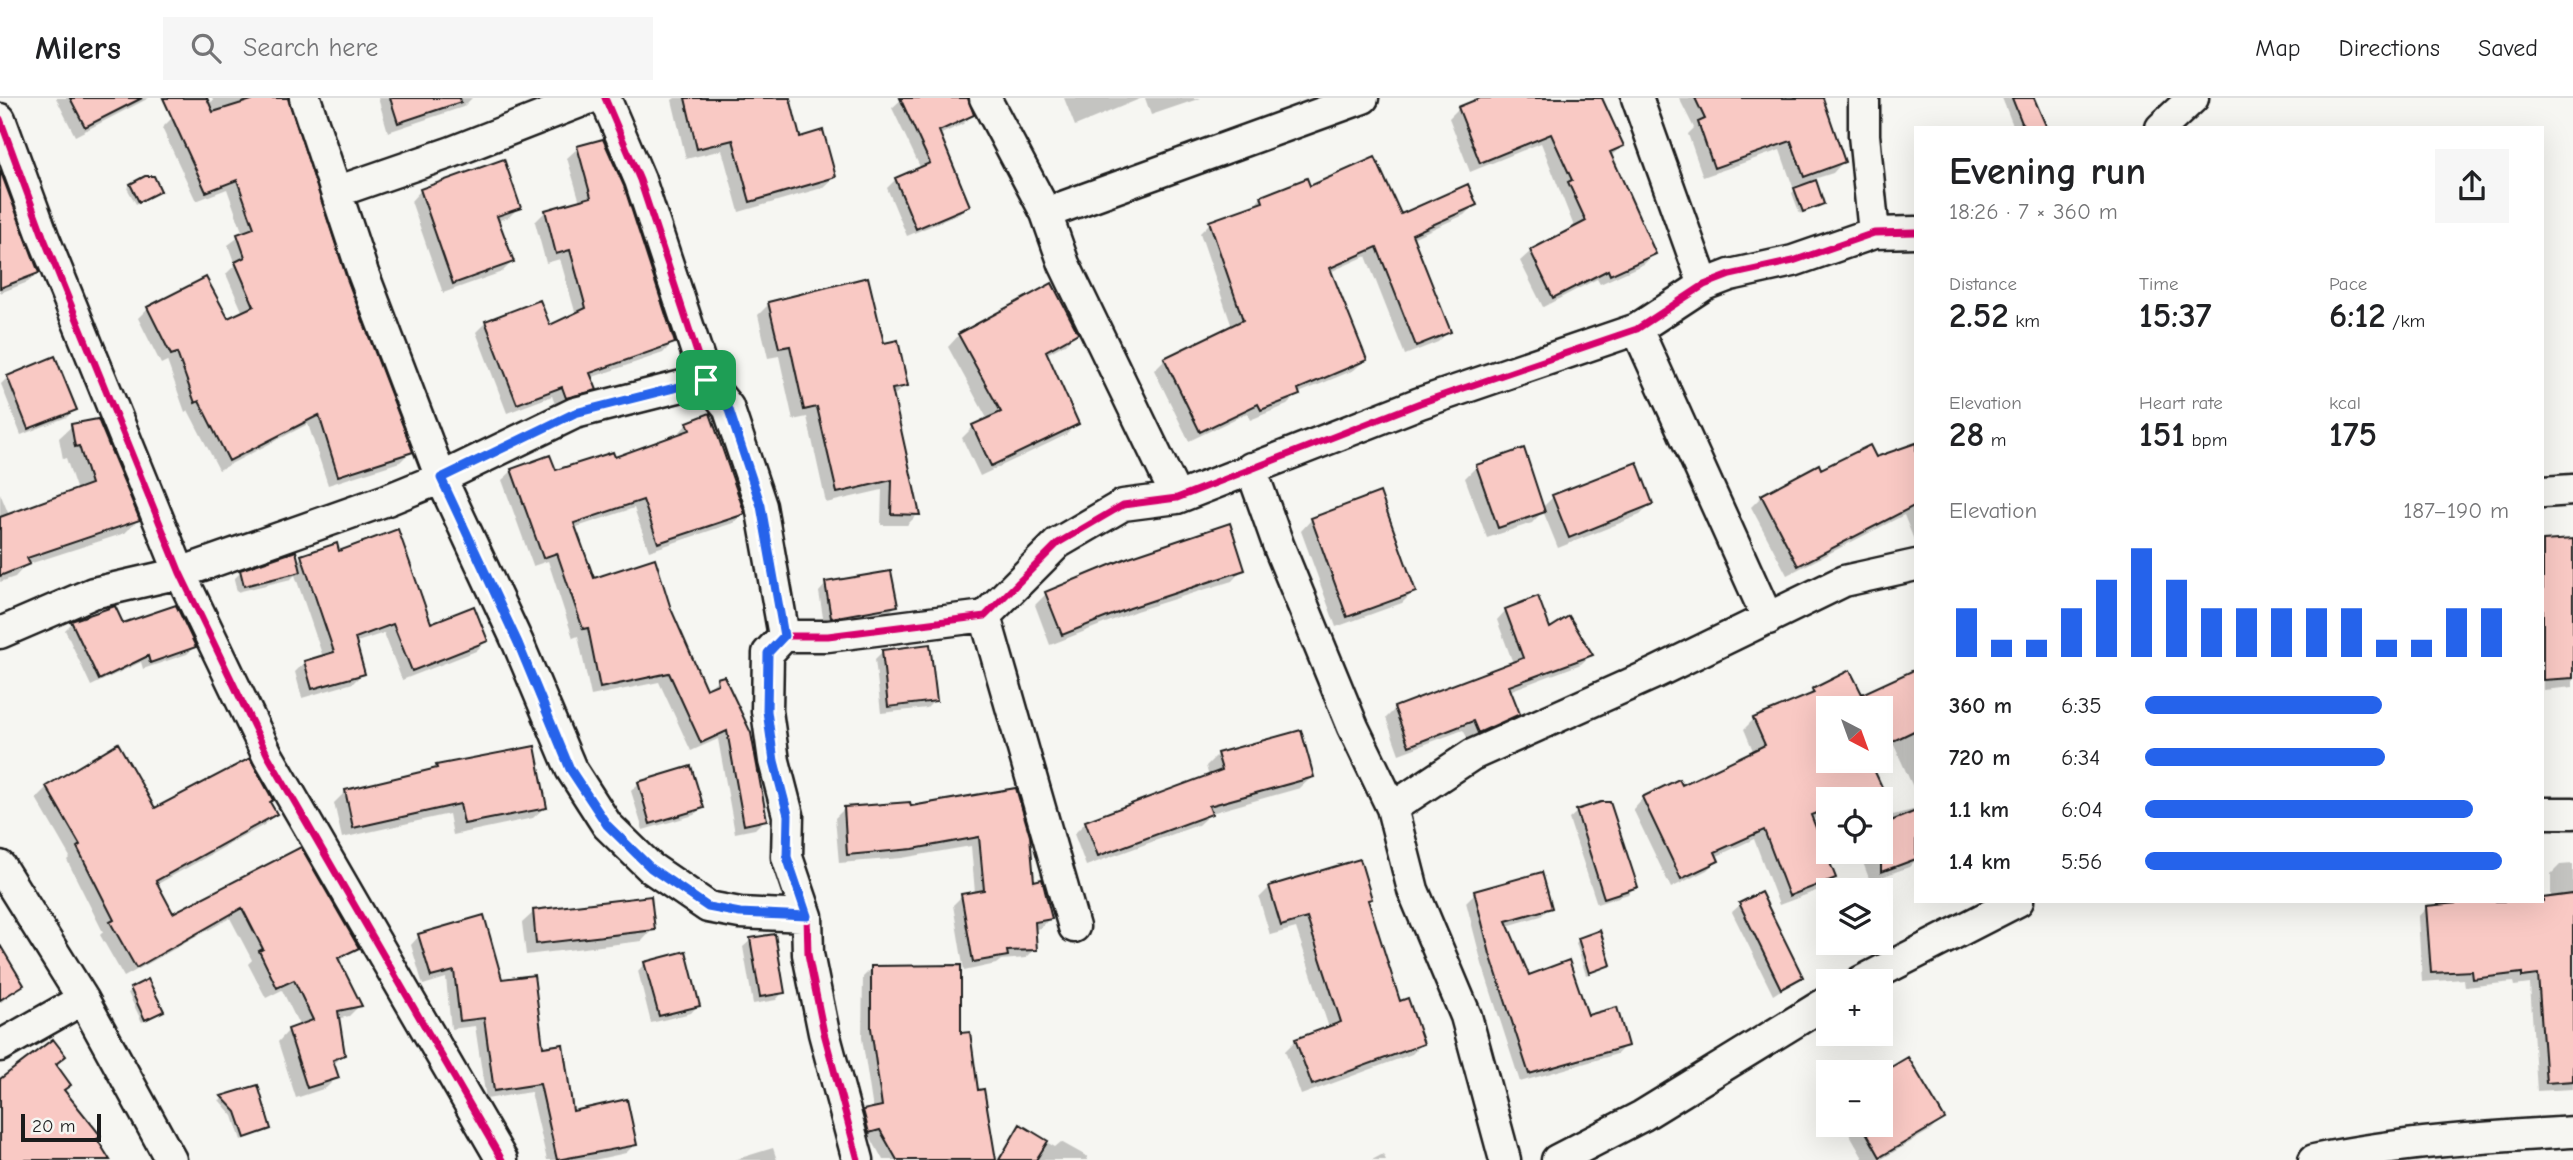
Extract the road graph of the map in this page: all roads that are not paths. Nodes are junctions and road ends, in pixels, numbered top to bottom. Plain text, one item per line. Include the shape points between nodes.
1 (305, 98) edge
2 (590, 98) edge
3 (605, 98) edge
4 (985, 98) edge
5 (1363, 98) edge
6 (1637, 98) edge
7 (1864, 98) edge
8 (2193, 98) edge
9 (1299, 109) edge
10 (0, 119) edge
11 (2163, 126) edge
12 (336, 192) junction
13 (1046, 212) junction
14 (1914, 232) edge
15 (1874, 233) junction
16 (1704, 285) junction
17 (1637, 329) junction
18 (706, 380) junction
19 (1251, 468) junction
20 (441, 478) junction
21 (2573, 490) edge
22 (2544, 492) edge
23 (1177, 498) junction
24 (1914, 565) edge
25 (180, 573) junction
26 (985, 616) junction
27 (1768, 619) junction
28 (0, 634) edge
29 (784, 636) junction
30 (1392, 808) junction
31 (2544, 813) edge
32 (2573, 813) edge
33 (0, 866) edge
34 (2014, 903) edge
35 (807, 916) junction
36 (1074, 927) dead end
37 (1885, 969) edge
38 (83, 999) junction
39 (1816, 1010) edge
40 (0, 1046) edge
41 (2573, 1132) edge
42 (171, 1160) edge
43 (502, 1160) edge
44 (858, 1160) edge
45 (1505, 1160) edge
46 (1557, 1160) edge
47 (2314, 1160) edge

1 - 12 street
2 - 12 street
3 - 18 street via 640,180
4 - 13 street
5 - 9 street
6 - 16 street
7 - 15 street
8 - 11 street
9 - 13 street
10 - 25 street
12 - 20 street
13 - 23 street via 1064,264
14 - 15 street
15 - 16 street
16 - 17 street
17 - 19 street via 1420,403
17 - 27 street
18 - 20 street via 575,413
18 - 29 street via 728,407 761,506
19 - 23 street
19 - 30 street via 1353,727
20 - 25 street
20 - 35 street via 518,643 570,769 607,825 651,868 708,907
21 - 22 street
23 - 26 street via 1123,505 1058,542
24 - 27 street via 1844,581
25 - 28 street via 93,593
25 - 43 street via 268,756
26 - 29 street via 828,636
26 - 36 street
27 - 30 street via 1472,755
29 - 35 street via 768,653 767,711 788,815 787,857
30 - 45 street via 1413,890 1466,1016
31 - 32 street
33 - 38 street
34 - 37 street
35 - 44 street via 808,954 824,1033
38 - 40 street
38 - 42 street
39 - 46 street via 1642,1116
41 - 47 street via 2368,1150

